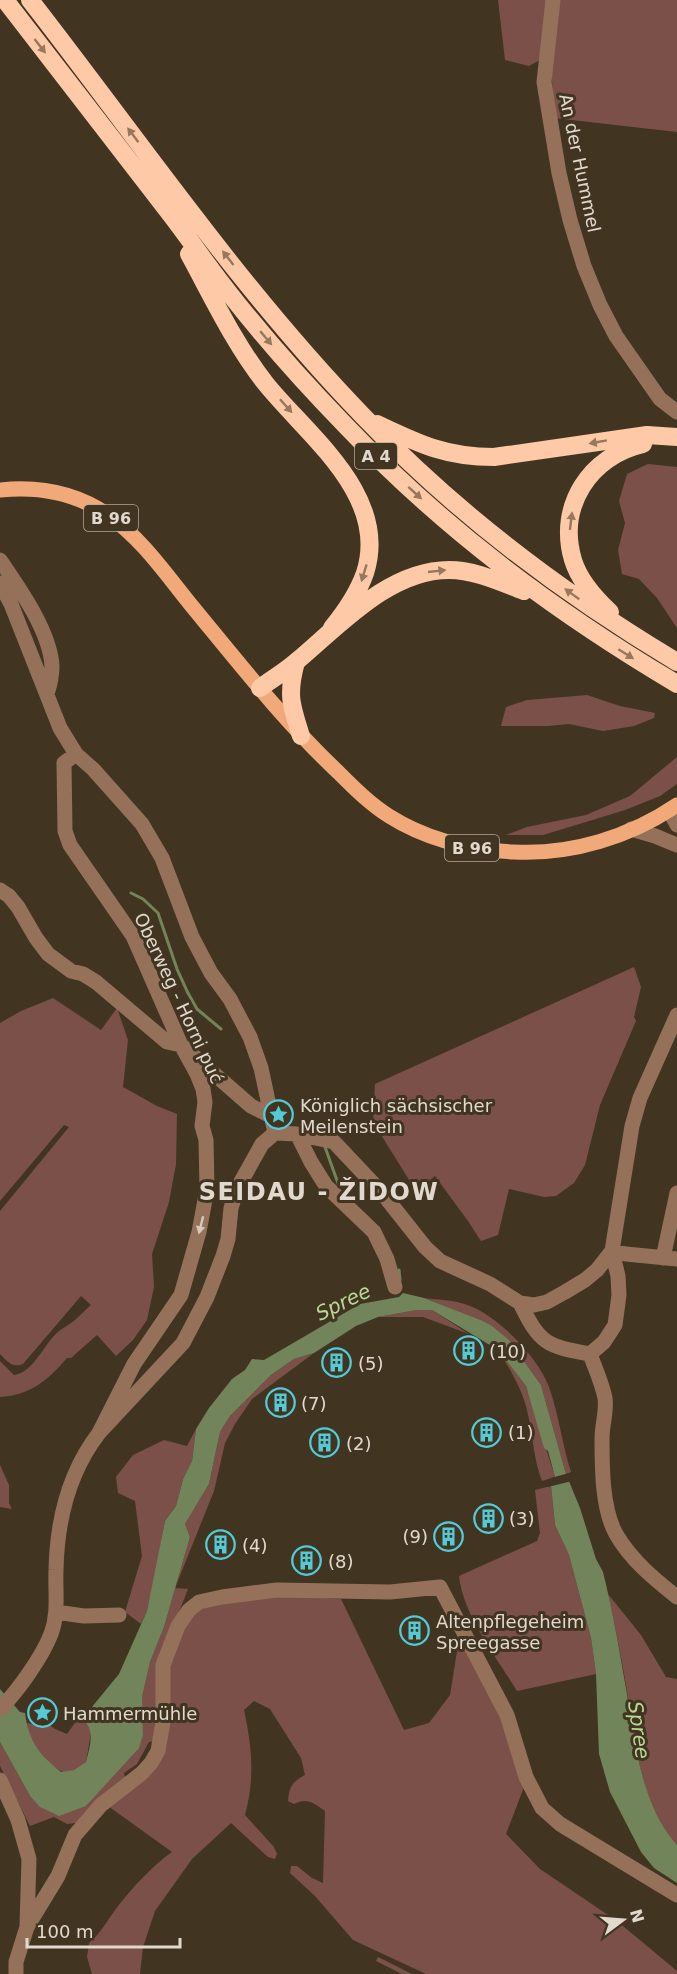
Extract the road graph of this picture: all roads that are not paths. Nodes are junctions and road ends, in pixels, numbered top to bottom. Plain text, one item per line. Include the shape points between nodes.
1 (5, 0) edge
2 (30, 0) edge
3 (553, 0) edge
4 (174, 218) junction
5 (677, 412) edge
6 (364, 418) junction
7 (677, 437) edge
8 (677, 445) edge
9 (0, 490) edge
10 (0, 560) edge
11 (0, 583) edge
12 (543, 598) junction
13 (332, 628) junction
14 (638, 639) junction
15 (296, 662) junction
16 (677, 662) edge
17 (677, 684) edge
18 (260, 688) junction
19 (47, 694) junction
20 (301, 736) junction
21 (76, 754) junction
22 (673, 808) edge
23 (677, 825) edge
24 (631, 829) junction
25 (677, 845) edge
26 (0, 890) edge
27 (677, 1015) edge
28 (181, 1045) junction
29 (271, 1116) junction
30 (275, 1133) junction
31 (297, 1134) junction
32 (677, 1193) edge
33 (612, 1251) junction
34 (670, 1259) edge
35 (396, 1287) dead end
36 (520, 1303) junction
37 (590, 1354) junction
38 (99, 1433) junction
39 (677, 1597) edge
40 (56, 1612) junction
41 (119, 1615) dead end
42 (0, 1709) edge
43 (0, 1780) edge
44 (677, 1895) edge
45 (27, 1927) junction
46 (15, 1974) edge

1 -> 4 highway, A 4
6 -> 2 highway, A 4 via 264,304
3 - 5 street, An der Hummel via 544,82 559,173 579,248 616,336 660,399
4 -> 12 highway, A 4 via 269,343 345,425 448,523
4 -> 13 highway via 186,248 238,342 266,384 344,473 358,497 367,522 369,548 365,573
7 -> 6 highway via 647,435 471,457 426,447
14 -> 6 highway, A 4 via 489,532
14 -> 8 highway via 594,595 578,571 569,538 571,512 581,486 607,459 646,443
9 - 18 main road, B 96 via 51,491 77,498 108,516 139,542
10 - 19 street via 48,645 52,671
11 - 19 street
13 -> 12 highway via 390,587 430,572 466,572
12 -> 17 highway, A 4
13 - 15 highway
14 - 16 highway, A 4
15 - 18 highway
15 - 20 highway via 290,692
18 - 20 main road, B 96
19 - 21 street via 60,728
20 - 24 main road, B 96 via 388,816 453,844 502,852 549,852 586,846
21 - 28 street, Oberweg - Horni puć via 64,763 65,831 70,845 133,936
21 - 29 street via 128,807 162,858 192,937 250,1037
22 - 23 street
22 - 24 main road, B 96
24 - 25 street
26 - 28 street via 18,907 48,954 70,971 96,982 167,1042
27 - 33 street via 632,1126
28 - 29 street via 251,1106
28 -> 38 street, Oberweg - Horni puć via 203,1089 206,1199 181,1295 134,1364
29 - 30 street
30 - 31 street
30 - 38 street via 262,1144 237,1189 223,1256 207,1298 183,1343
31 - 35 street via 326,1186 374,1232
31 - 36 street via 334,1143 440,1261
32 - 34 street
33 - 34 street
33 - 36 street via 597,1270 566,1292 547,1302
33 - 37 street via 619,1295 615,1325
36 - 37 street via 546,1343
37 - 39 street via 606,1410 602,1422 603,1471 610,1518 636,1562
38 - 40 street via 82,1458 62,1516
40 - 41 street
40 - 42 street via 51,1634
43 - 45 street via 18,1820 29,1859
44 - 45 street via 560,1824 542,1808 526,1777 507,1715 440,1587 390,1592 278,1590 222,1596 199,1602 189,1610 178,1626 163,1665 163,1722 158,1751 142,1773 100,1805 75,1835 58,1876
45 - 46 street

